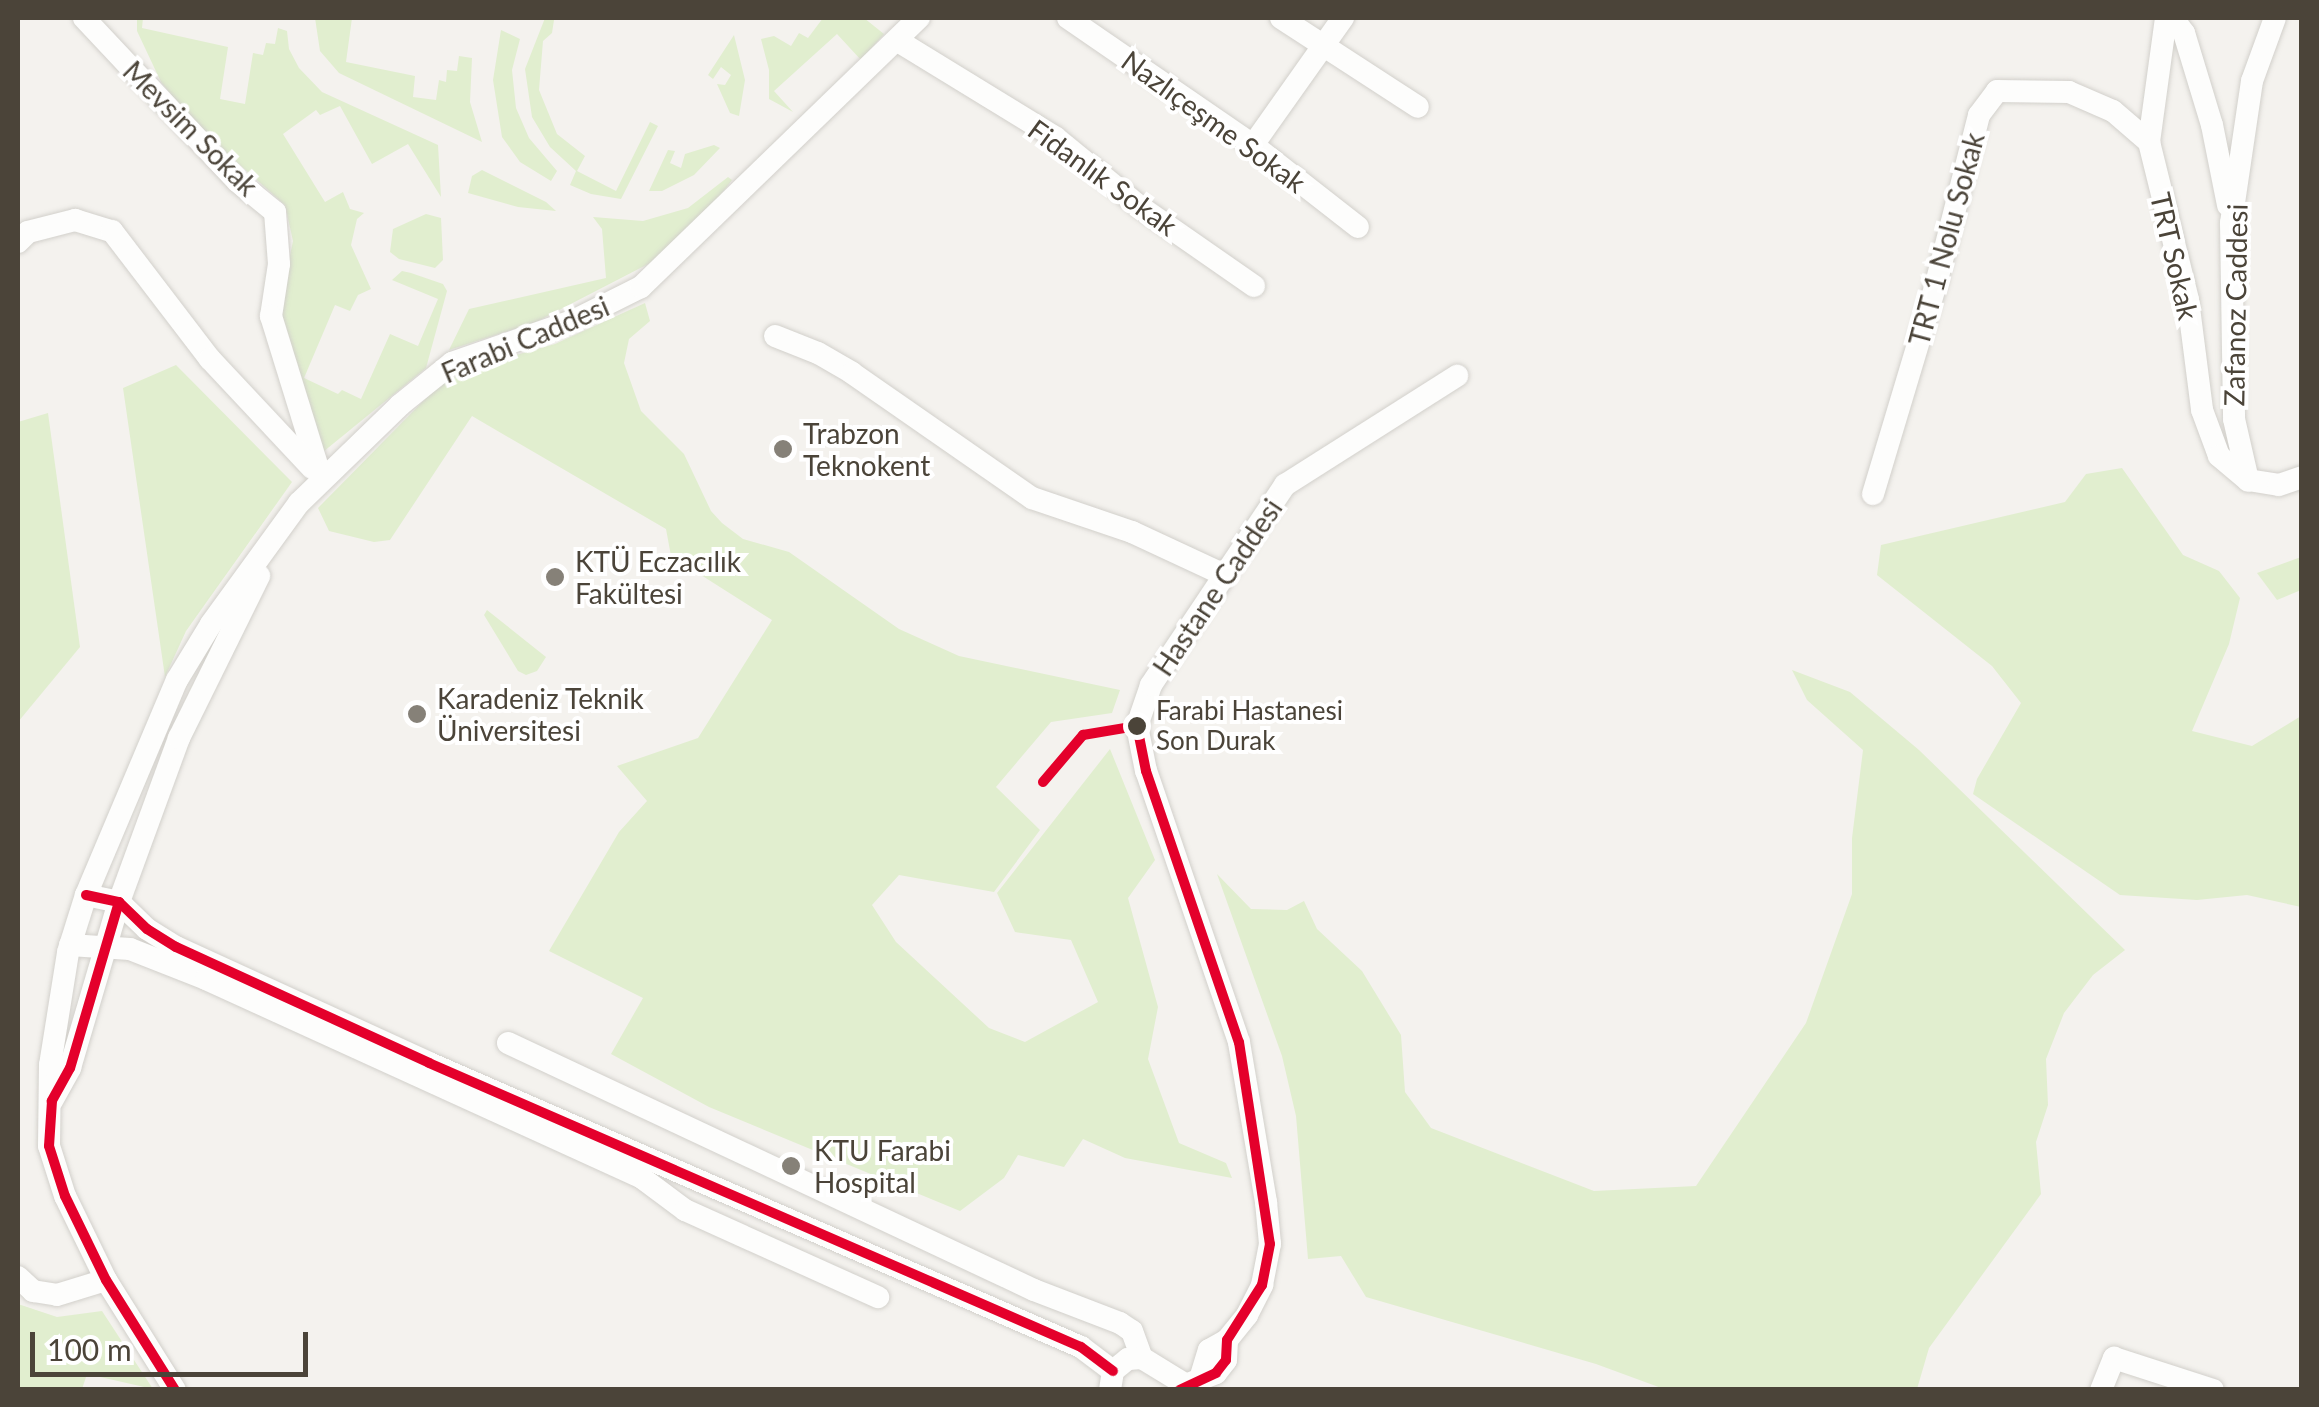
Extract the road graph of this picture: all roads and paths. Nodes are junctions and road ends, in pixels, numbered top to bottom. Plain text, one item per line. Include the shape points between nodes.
1 (84, 18) edge
2 (919, 18) edge
3 (1068, 18) edge
4 (1281, 18) edge
5 (1343, 18) edge
6 (2170, 18) edge
7 (2275, 18) edge
8 (898, 41) junction
9 (1322, 46) junction
10 (1418, 107) dead end
11 (2149, 142) junction
12 (1253, 145) junction
13 (2232, 224) junction
14 (1358, 227) dead end
15 (18, 242) edge
16 (1254, 286) dead end
17 (775, 336) dead end
18 (1456, 376) dead end
19 (2302, 477) edge
20 (321, 478) junction
21 (2248, 480) junction
22 (1872, 494) dead end
23 (272, 546) junction
24 (1222, 574) junction
25 (86, 895) junction
26 (120, 902) junction
27 (70, 945) junction
28 (107, 945) junction
29 (508, 1043) dead end
30 (52, 1100) junction
31 (18, 1276) edge
32 (106, 1280) junction
33 (878, 1297) dead end
34 (1142, 1358) junction
35 (1179, 1383) edge
36 (1111, 1385) edge
37 (174, 1390) edge
38 (2101, 1390) edge
39 (2212, 1390) edge

1 - 20 street, Mevsim Sokak via 274,212 272,316
2 - 8 street, Farabi Caddesi
3 - 12 street, Nazlıçeşme Sokak
4 - 9 street
5 - 9 street
6 - 11 street, TRT Sokak
6 - 13 street via 2184,33 2212,125
7 - 13 street, Zafanoz Caddesi via 2252,81
8 - 16 street, Fidanlık Sokak via 1056,138
8 - 20 street, Farabi Caddesi via 641,287 575,320 452,364
9 - 10 street
9 - 12 street
11 - 21 street, TRT Sokak via 2188,300 2202,410 2220,456
11 - 22 street, TRT 1 Nolu Sokak via 2113,111 2069,92 1997,92 1978,115
12 - 14 street, Nazlıçeşme Sokak
13 - 21 street, Zafanoz Caddesi via 2234,420
15 - 20 street via 28,232 75,220 112,231 210,359
17 - 24 street via 852,374 1032,498 1132,532
18 - 24 street, Hastane Caddesi via 1284,485
19 - 21 street via 2279,485
20 - 23 street, Farabi Caddesi
23 - 25 street, Farabi Caddesi via 177,680
23 - 26 street, Farabi Caddesi via 179,738
24 - 35 street, Hastane Caddesi via 1151,685 1136,726 1239,1042 1270,1244 1248,1314
25 - 26 street
25 - 27 street, Farabi Caddesi
26 - 28 street, Farabi Caddesi
26 - 36 street via 176,946 1080,1346
27 - 28 street
27 - 30 street, Farabi Caddesi via 52,1050
28 - 30 street, Farabi Caddesi via 70,1068
28 - 33 street via 274,1010 642,1178 686,1210
29 - 34 street, Hastane Caddesi via 1034,1290 1120,1322 1132,1331
30 - 32 street, Farabi Caddesi via 49,1146
31 - 32 street via 33,1290 57,1295
32 - 37 street, Farabi Caddesi
34 - 35 street, Hastane Caddesi
34 - 36 street via 1128,1359
38 - 39 street via 2114,1358

